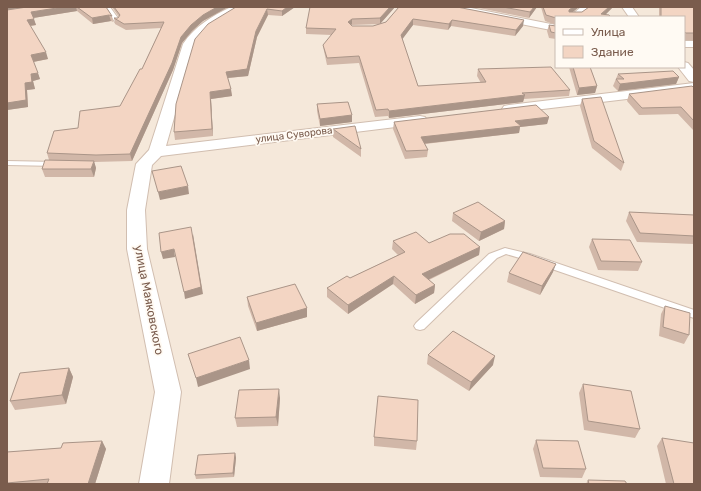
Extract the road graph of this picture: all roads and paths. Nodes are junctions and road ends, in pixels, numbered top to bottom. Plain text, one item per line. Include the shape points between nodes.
1 (107, 7) edge
2 (239, 7) edge
3 (451, 7) edge
4 (586, 7) edge
5 (628, 7) edge
6 (575, 16) edge
7 (633, 16) edge
8 (117, 21) edge
9 (555, 28) edge
10 (685, 67) edge
11 (694, 78) edge
12 (694, 87) edge
13 (496, 111) edge
14 (433, 118) edge
15 (156, 152) junction
16 (7, 163) edge
17 (65, 164) edge
18 (694, 314) edge
19 (420, 326) dead end
20 (154, 484) edge

1 - 8 lane
2 - 15 street, улица Маяковского via 218,18 194,36 189,44
3 - 9 street
4 - 6 street
5 - 7 street
10 - 11 street
12 - 13 street
14 - 15 street, улица Суворова
15 - 20 street, улица Маяковского via 144,164 136,210 137,249 168,392
16 - 17 lane
18 - 19 lane via 505,251 493,256

